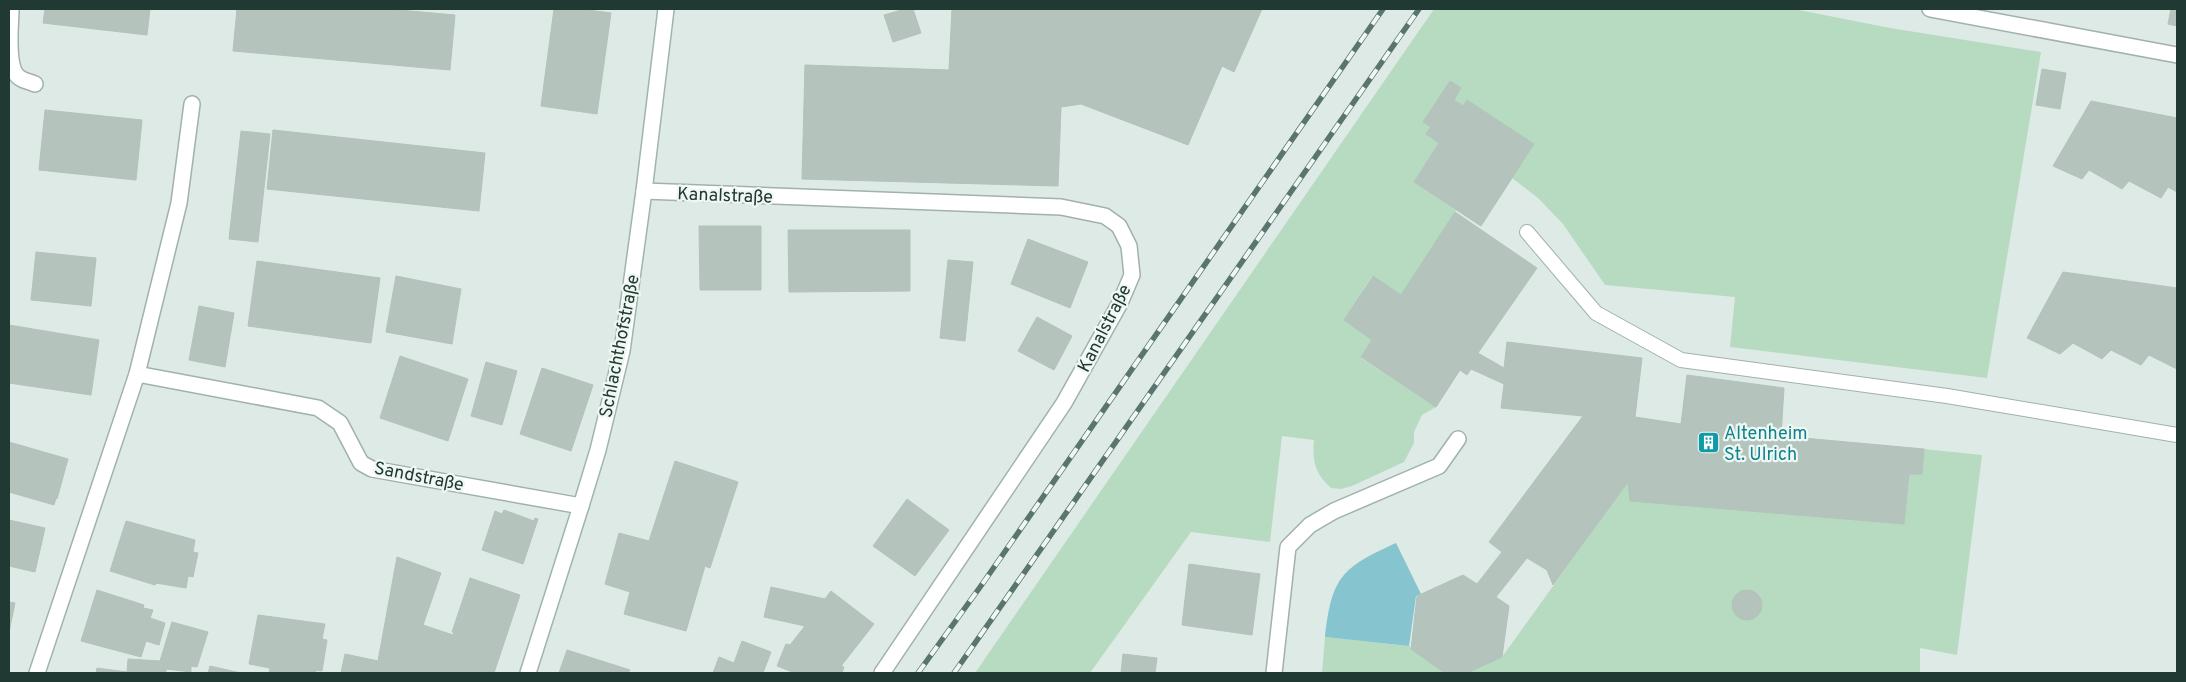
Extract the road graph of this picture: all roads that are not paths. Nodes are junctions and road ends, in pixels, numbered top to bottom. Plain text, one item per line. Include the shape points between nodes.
1 (11, 9) edge
2 (666, 9) edge
3 (1930, 9) edge
4 (2177, 55) edge
5 (35, 84) dead end
6 (192, 104) dead end
7 (644, 191) junction
8 (1527, 232) dead end
9 (137, 374) junction
10 (2177, 435) edge
11 (1458, 439) dead end
12 (581, 506) junction
13 (37, 673) edge
14 (528, 673) edge
15 (882, 673) edge
16 (1274, 673) edge

1 - 5 street via 13,70 20,78
2 - 7 street, Schlachthofstraße
3 - 4 street
6 - 9 street via 179,203
7 - 12 street, Schlachthofstraße via 622,351
7 - 15 street, Kanalstraße via 1061,207 1105,216 1119,226 1129,246 1132,275 1116,311 1064,403
8 - 10 lane via 1596,314 1681,360 1947,396
9 - 12 street, Sandstraße via 318,408 340,423 354,453 361,463 372,469
9 - 13 street
11 - 16 street via 1439,466 1334,511 1310,526 1288,547
12 - 14 street, Schlachthofstraße

